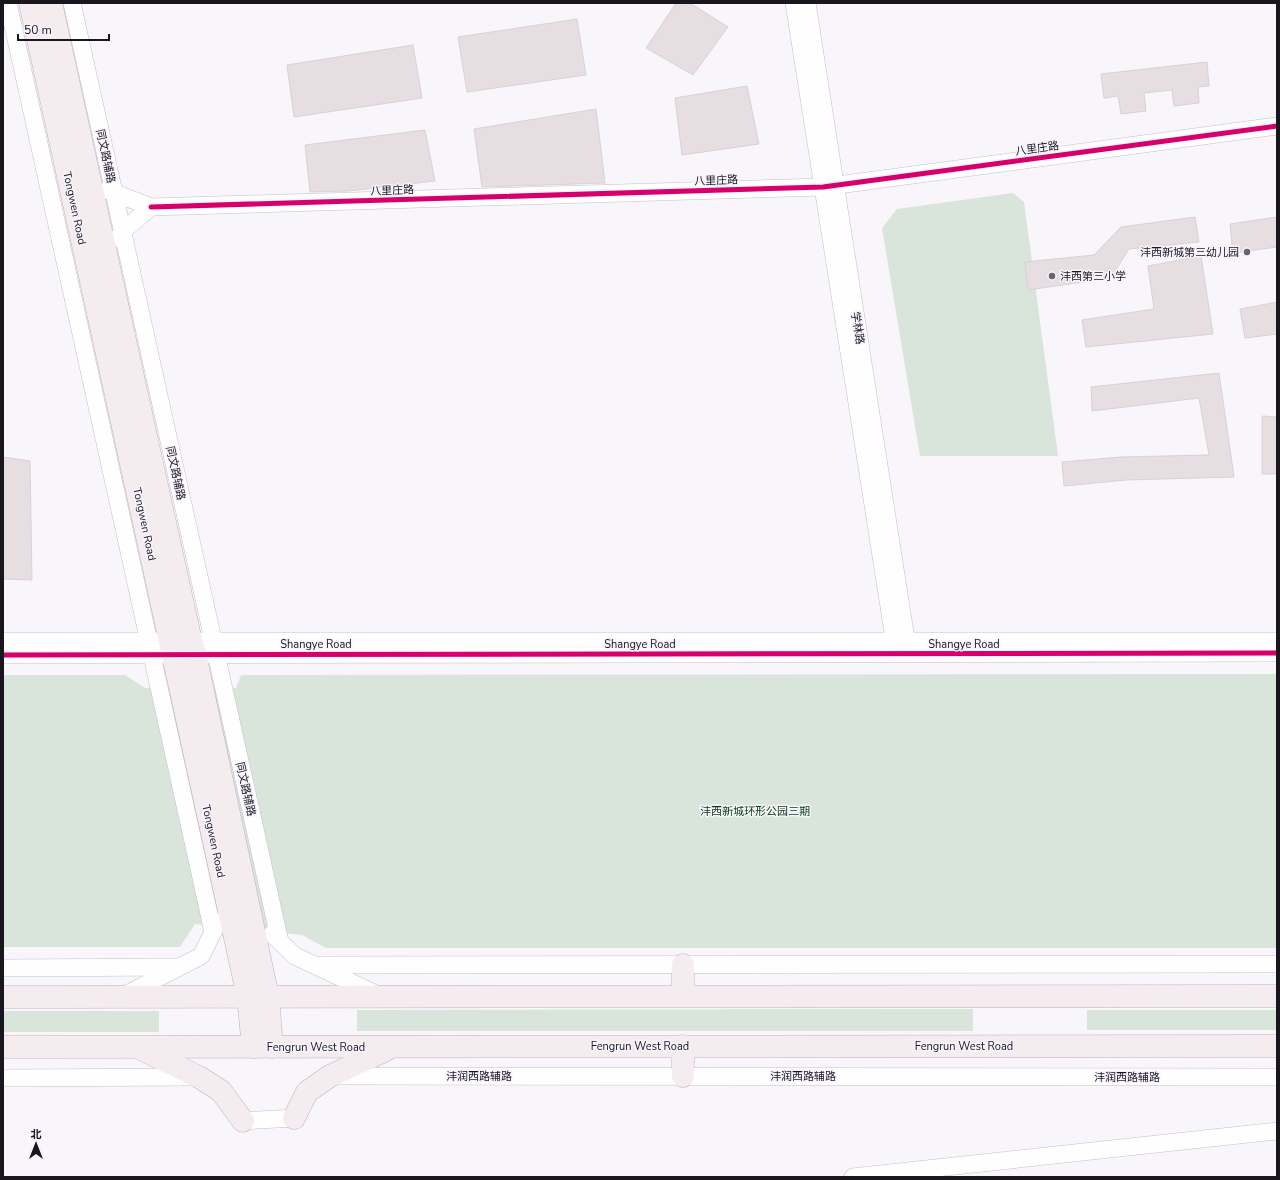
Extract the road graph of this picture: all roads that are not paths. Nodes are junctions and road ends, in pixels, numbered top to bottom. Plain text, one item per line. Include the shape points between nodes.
1 (8, 3) edge
2 (30, 3) edge
3 (51, 3) edge
4 (72, 3) edge
5 (794, 3) edge
6 (807, 3) edge
7 (1277, 126) edge
8 (90, 180) junction
9 (829, 186) junction
10 (114, 194) junction
11 (151, 207) junction
12 (122, 231) junction
13 (106, 255) junction
14 (1277, 640) edge
15 (3, 641) edge
16 (901, 647) junction
17 (150, 648) junction
18 (193, 648) junction
19 (1277, 653) edge
20 (3, 655) edge
21 (227, 902) junction
22 (250, 915) junction
23 (213, 932) junction
24 (280, 942) junction
25 (314, 964) junction
26 (684, 964) junction
27 (1277, 964) edge
28 (178, 967) junction
29 (3, 968) edge
30 (683, 996) junction
31 (1277, 996) edge
32 (3, 997) edge
33 (121, 997) junction
34 (258, 997) junction
35 (382, 997) junction
36 (683, 1046) junction
37 (1277, 1046) edge
38 (3, 1047) edge
39 (136, 1047) junction
40 (262, 1047) junction
41 (392, 1047) junction
42 (330, 1076) junction
43 (683, 1076) junction
44 (199, 1077) junction
45 (1277, 1077) edge
46 (3, 1078) edge
47 (294, 1118) joint
48 (243, 1121) joint
49 (1277, 1131) edge
50 (853, 1177) edge

1 - 17 street
2 - 18 main road, Tongwen Road
3 - 8 main road, Tongwen Road
4 - 10 street, 同文路辅路
5 - 9 street, 学林路
6 - 9 street, 学林路
7 - 9 street, 八里庄路
8 - 10 street
8 - 13 main road, Tongwen Road
9 - 11 street, 八里庄路
9 - 16 street, 学林路
10 - 11 street
10 - 12 street, 同文路辅路
11 - 12 street
12 - 13 street
12 - 18 street, 同文路辅路
13 - 18 main road, Tongwen Road
14 - 16 street, Shangye Road
15 - 17 street, Shangye Road
16 - 18 street, Shangye Road
16 - 19 street, Shangye Road
17 - 18 street, Shangye Road
17 - 20 street, Shangye Road
17 - 23 street
18 - 21 main road, Tongwen Road
18 - 22 main road, Tongwen Road
18 - 24 street, 同文路辅路
21 - 23 street
21 - 34 main road, Tongwen Road
22 - 24 street
22 - 34 main road, Tongwen Road
23 - 28 street via 201,956
24 - 25 street via 296,956
25 - 26 street
25 - 35 street
26 - 27 street
26 - 30 main road
28 - 29 street
28 - 33 street
30 - 31 main road
30 - 35 main road
32 - 33 main road
33 - 34 main road
34 - 35 main road
34 - 40 main road, Tongwen Road
36 - 37 main road, Fengrun West Road
36 - 41 main road, Fengrun West Road
36 - 43 main road
38 - 39 main road, Fengrun West Road
39 - 40 main road, Fengrun West Road
39 - 44 main road
40 - 41 main road, Fengrun West Road
41 - 42 main road
42 - 43 street, 沣润西路辅路
42 - 47 main road via 307,1092
43 - 45 street, 沣润西路辅路
44 - 46 street
44 - 48 main road via 221,1091
47 - 48 street
49 - 50 street

